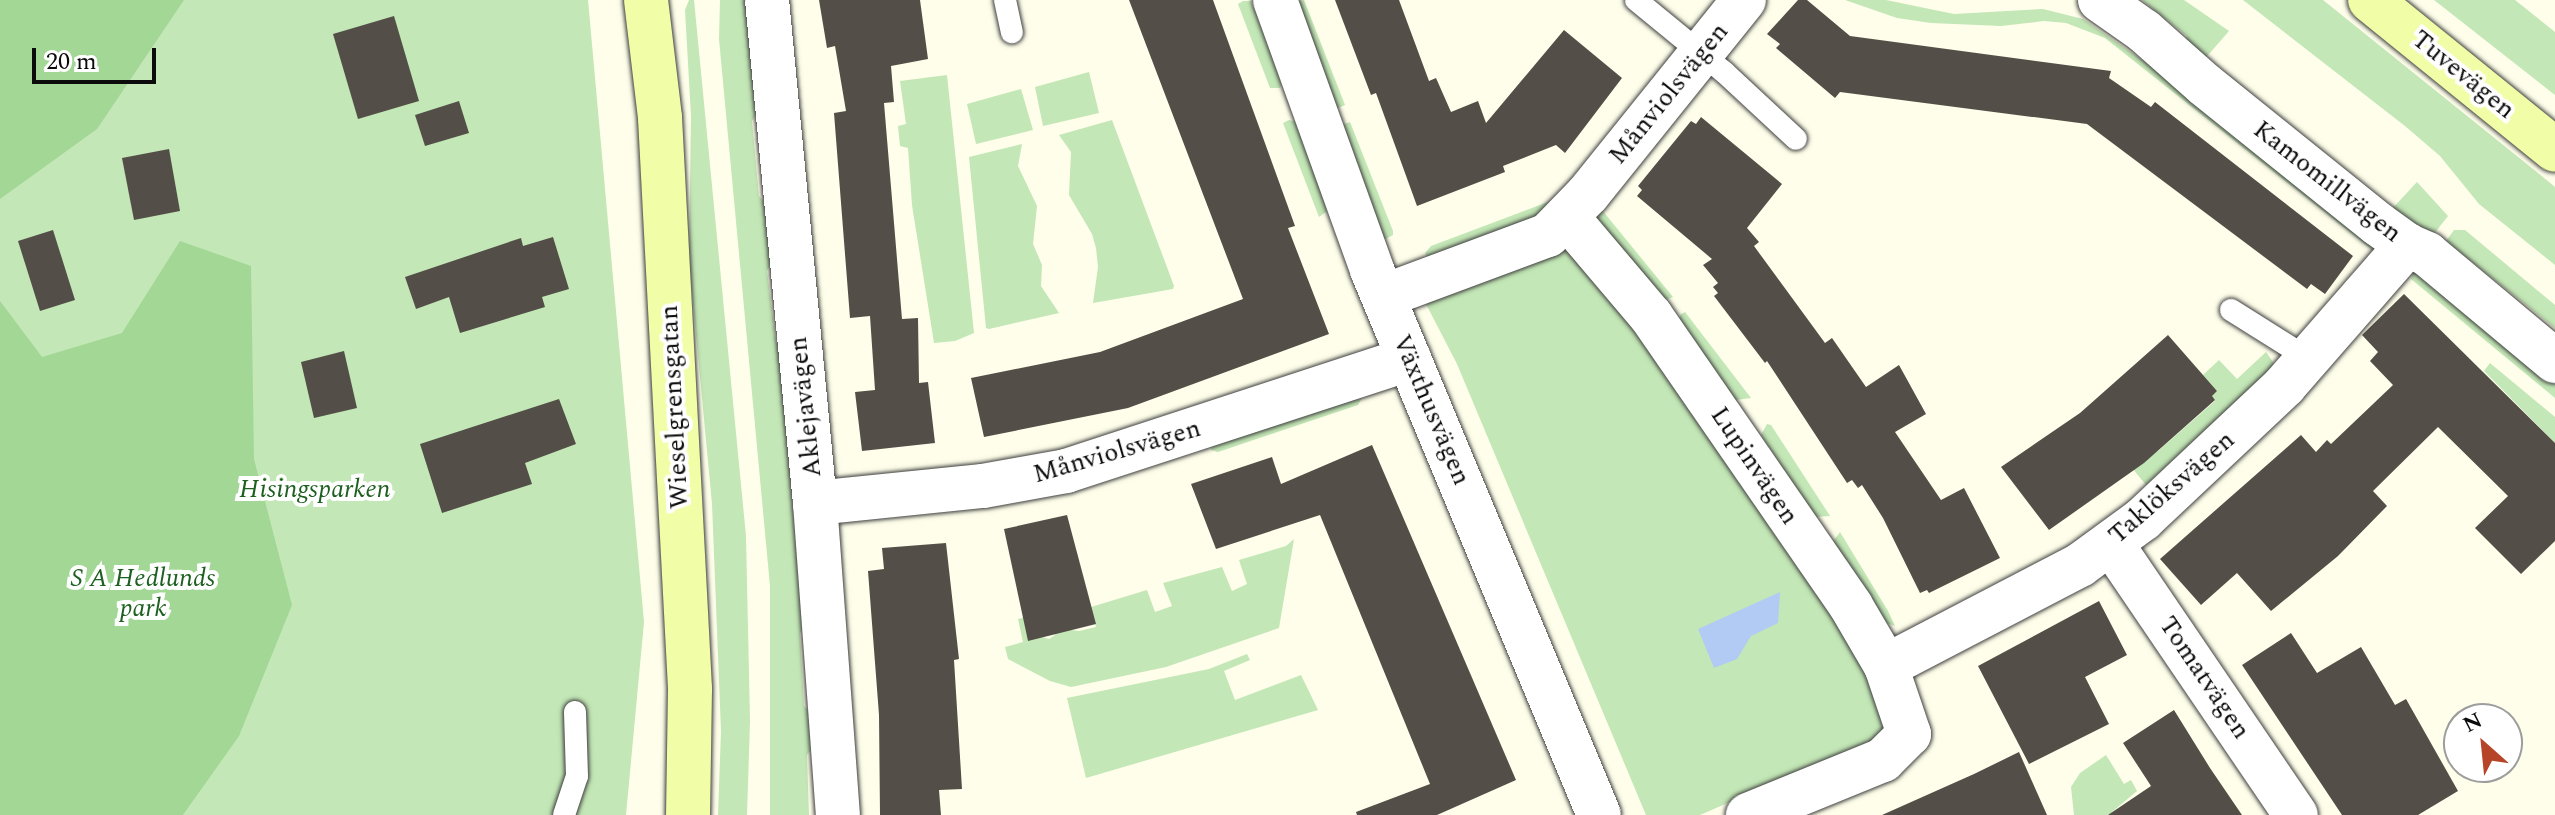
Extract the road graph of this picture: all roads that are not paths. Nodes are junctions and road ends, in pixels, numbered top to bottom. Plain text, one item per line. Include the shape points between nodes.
1 (646, 0) edge
2 (767, 0) edge
3 (1005, 0) edge
4 (1275, 0) edge
5 (1636, 0) edge
6 (1744, 0) edge
7 (2100, 0) edge
8 (2370, 0) edge
9 (1012, 32) dead end
10 (1701, 52) junction
11 (1796, 139) dead end
12 (2555, 150) edge
13 (1567, 217) junction
14 (2407, 245) junction
15 (1384, 296) junction
16 (2231, 310) dead end
17 (1409, 359) junction
18 (2309, 359) junction
19 (2555, 361) edge
20 (815, 503) junction
21 (2111, 543) junction
22 (1886, 666) junction
23 (575, 712) dead end
24 (1767, 811) edge
25 (564, 815) edge
26 (688, 815) edge
27 (838, 815) edge
28 (1599, 815) edge
29 (2296, 815) edge

1 - 26 street, Wieselgrensgatan via 660,118 690,689
2 - 20 street, Aklejavägen
3 - 9 lane
4 - 15 street, Växthusvägen
5 - 10 lane
6 - 10 street, Månviolsvägen
7 - 14 street, Kamomillvägen
8 - 12 street, Tuvevägen
10 - 11 lane
10 - 13 street, Månviolsvägen
13 - 15 street, Månviolsvägen via 1548,235
13 - 22 street, Lupinvägen via 1651,316 1851,606
14 - 18 street, Taklöksvägen
14 - 19 street, Kamomillvägen via 2427,254
15 - 17 street, Växthusvägen
16 - 18 lane
17 - 20 street, Månviolsvägen via 1066,471 983,486
17 - 28 street, Växthusvägen
18 - 21 street, Taklöksvägen via 2174,490
20 - 27 street, Aklejavägen
21 - 22 street, Taklöksvägen via 2080,565
21 - 29 street, Tomatvägen
22 - 24 street, Lupinvägen via 1909,734 1883,760
23 - 25 lane via 577,776

